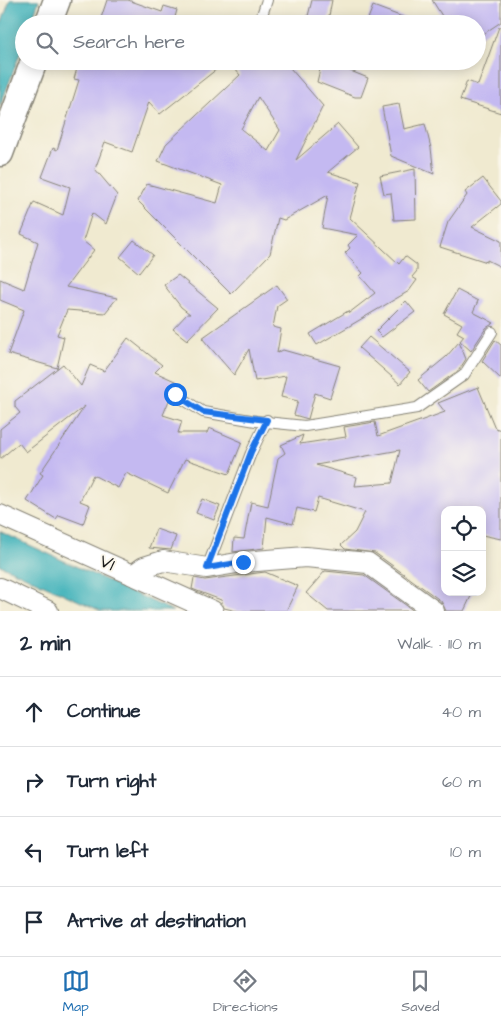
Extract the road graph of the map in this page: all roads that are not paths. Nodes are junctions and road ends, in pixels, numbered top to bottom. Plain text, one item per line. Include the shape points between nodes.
1 (57, 0) edge
2 (267, 0) edge
3 (51, 15) edge
4 (262, 15) edge
5 (31, 70) edge
6 (0, 153) edge
7 (492, 332) dead end
8 (175, 394) dead end
9 (267, 420) junction
10 (0, 515) edge
11 (207, 568) junction
12 (133, 575) junction
13 (0, 588) edge
14 (48, 611) edge
15 (213, 611) edge
16 (434, 611) edge

1 - 3 street
2 - 4 lane
5 - 6 street
7 - 9 lane via 464,375 417,408 305,426
8 - 9 lane via 203,412
9 - 11 lane via 251,452
10 - 12 street, V1
11 - 12 street via 163,561
11 - 16 street via 306,557 368,563
12 - 15 street, V1
13 - 14 street

